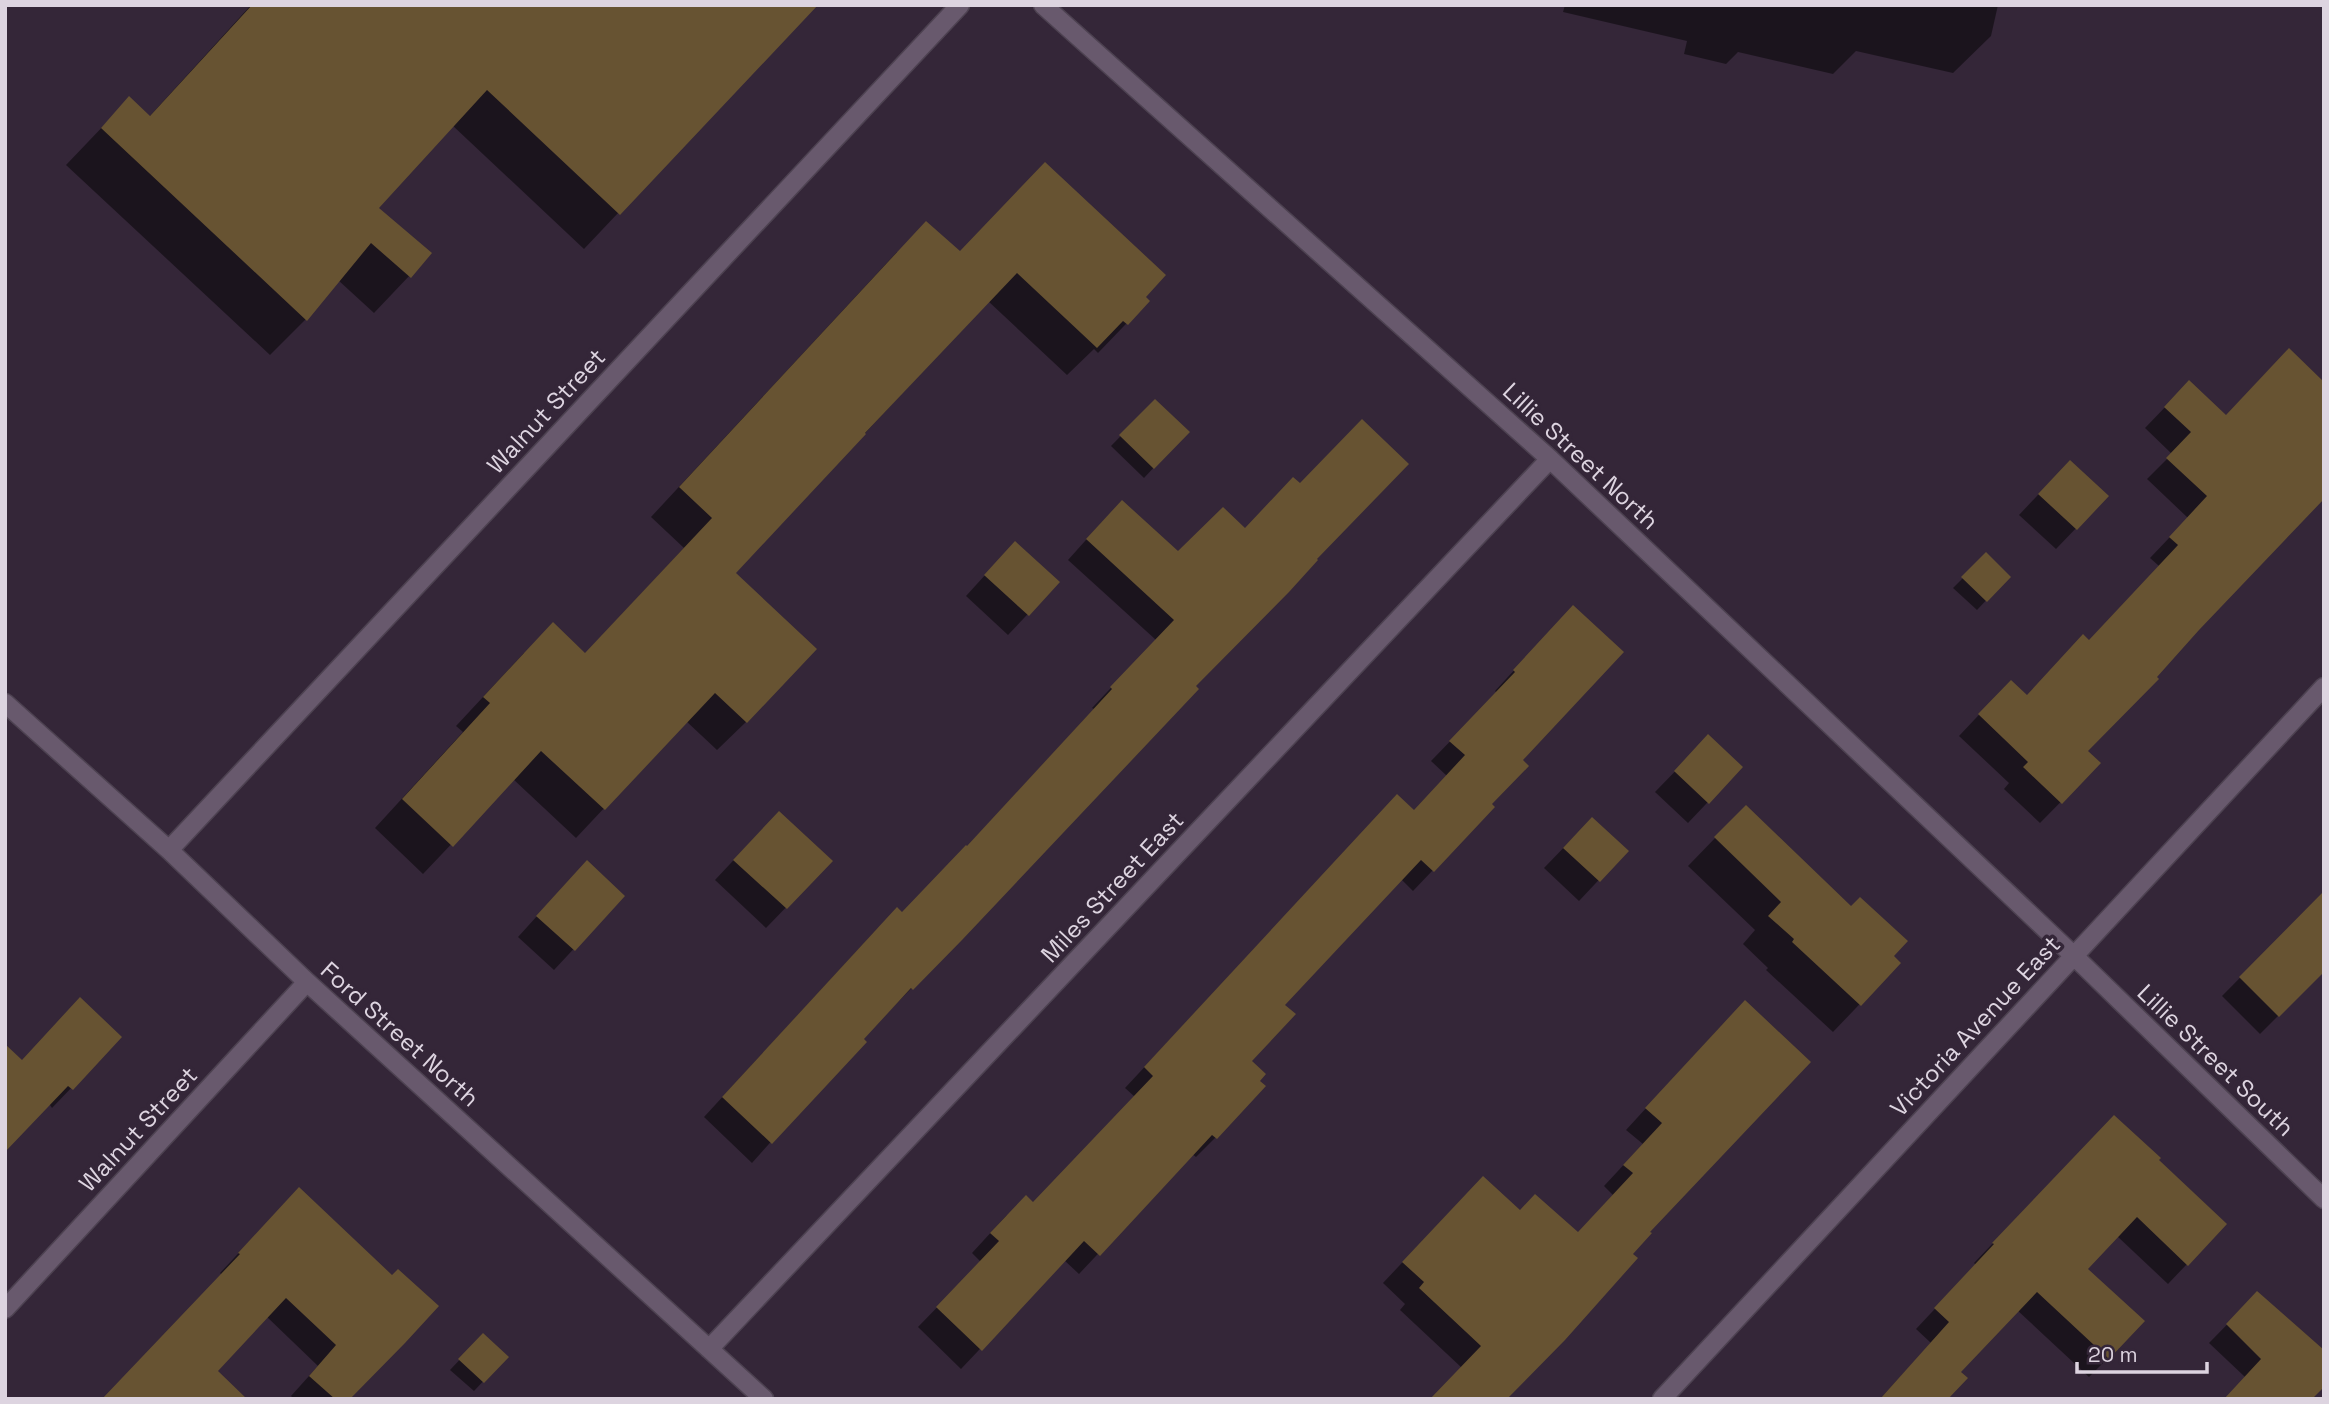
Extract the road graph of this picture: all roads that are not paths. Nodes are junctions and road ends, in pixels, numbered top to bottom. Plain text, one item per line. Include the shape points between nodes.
1 (960, 5) edge
2 (1044, 5) edge
3 (1550, 459) junction
4 (2324, 687) edge
5 (5, 703) edge
6 (169, 850) junction
7 (2074, 956) junction
8 (307, 982) junction
9 (2324, 1199) edge
10 (5, 1309) edge
11 (709, 1349) junction
12 (764, 1399) edge
13 (1662, 1399) edge

1 - 6 street, Walnut Street
2 - 3 street, Lillie Street North
3 - 7 street, Lillie Street North
3 - 11 street, Miles Street East
4 - 7 street, Victoria Avenue East
5 - 6 street, Ford Street North
6 - 8 street, Ford Street North
7 - 9 street, Lillie Street South
7 - 13 street, Victoria Avenue East
8 - 10 street, Walnut Street
8 - 11 street, Ford Street North
11 - 12 street, Ford Street North

